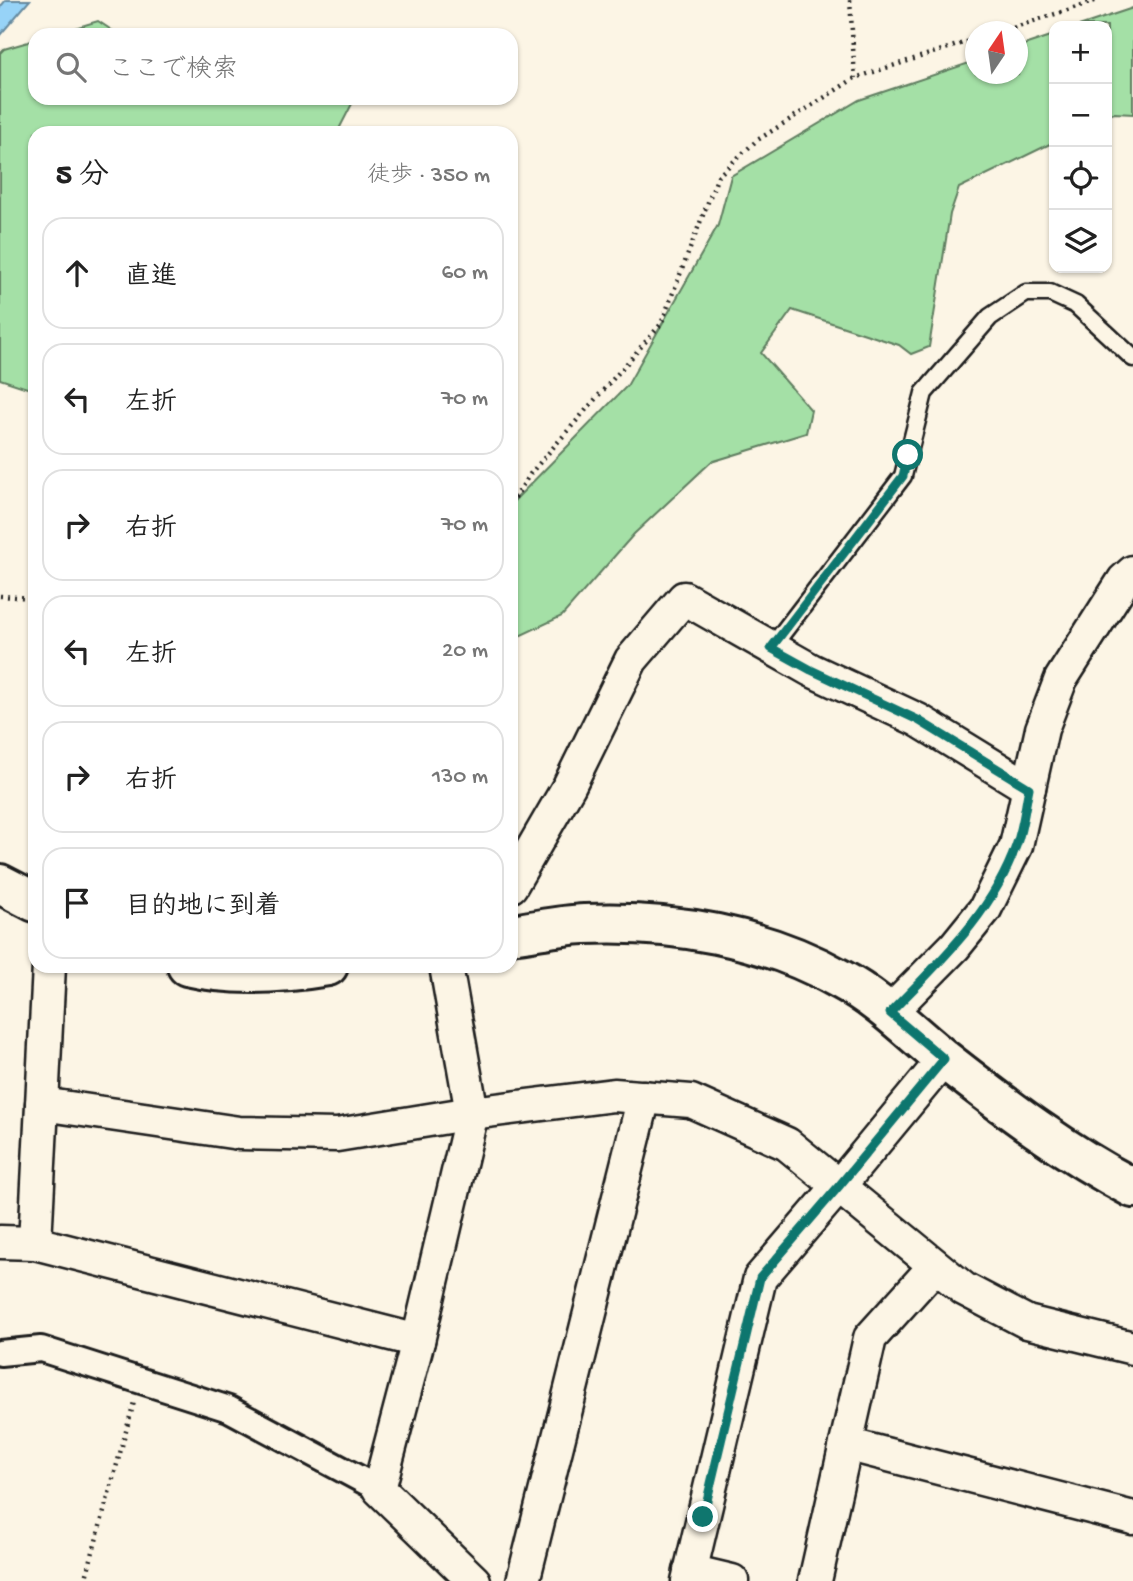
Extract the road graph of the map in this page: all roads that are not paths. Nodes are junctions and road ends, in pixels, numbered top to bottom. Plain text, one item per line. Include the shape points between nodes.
1 (1133, 358) edge
2 (1133, 572) edge
3 (771, 648) junction
4 (1029, 788) junction
5 (518, 874) edge
6 (0, 884) edge
7 (28, 898) edge
8 (518, 933) edge
9 (50, 973) edge
10 (231, 973) edge
11 (258, 973) edge
12 (447, 973) edge
13 (890, 1013) junction
14 (944, 1059) junction
15 (644, 1097) junction
16 (43, 1104) junction
17 (472, 1114) junction
18 (839, 1186) junction
19 (1133, 1188) edge
20 (0, 1242) edge
21 (35, 1243) junction
22 (935, 1266) junction
23 (418, 1341) junction
24 (1133, 1348) edge
25 (0, 1353) edge
26 (846, 1444) junction
27 (379, 1489) junction
28 (1133, 1518) edge
29 (689, 1576) edge
30 (474, 1581) edge
31 (523, 1581) edge
32 (732, 1581) edge
33 (815, 1581) edge

1 - 3 lane via 1076,305 1049,293 1026,293 989,317 924,393 903,476
2 - 4 street via 1061,679 1042,729
3 - 4 street via 918,720
3 - 5 street via 684,598 631,660 569,786
4 - 13 street via 1016,846 985,909
6 - 7 street
8 - 13 street via 583,924 650,925 714,933 784,952 841,979
9 - 16 street
10 - 11 street
12 - 17 street
13 - 14 street
14 - 18 street
14 - 19 street via 1065,1149
15 - 17 street via 614,1095
15 - 18 street via 691,1101 787,1144
15 - 31 street
16 - 17 street via 239,1133 337,1135
16 - 21 street
17 - 23 street
18 - 22 street
18 - 29 street via 760,1278
20 - 21 street
21 - 23 street
22 - 24 street via 964,1289 1027,1322
22 - 26 street via 870,1338
23 - 27 street
25 - 27 street via 41,1349 229,1409
26 - 28 street
26 - 33 street
27 - 30 street
29 - 32 street

